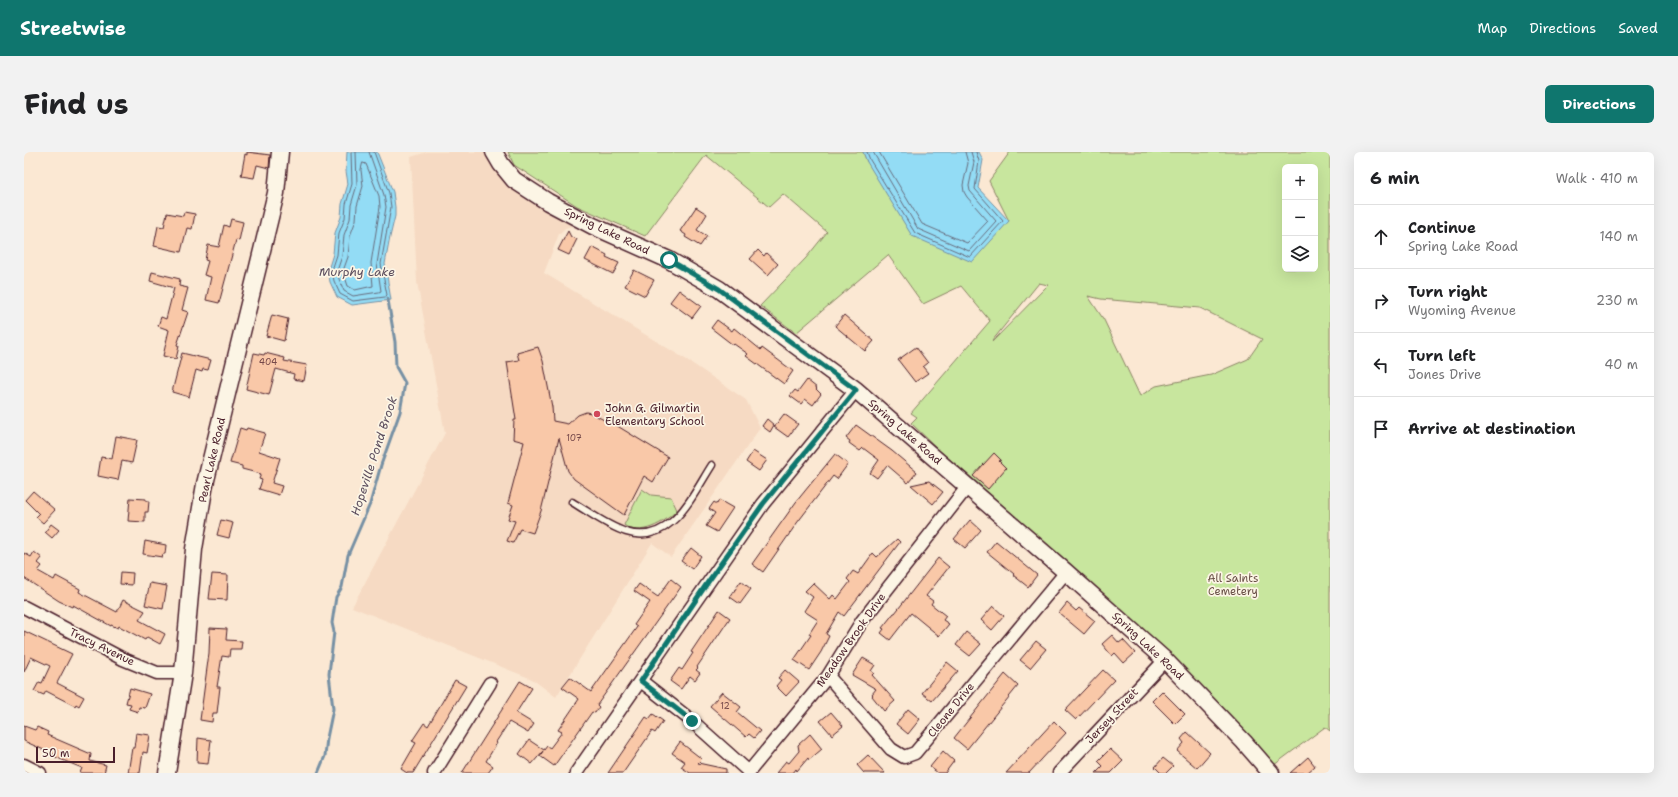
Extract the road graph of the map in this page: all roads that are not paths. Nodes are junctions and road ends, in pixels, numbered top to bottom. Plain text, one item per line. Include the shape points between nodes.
1 (280, 152) edge
2 (494, 152) edge
3 (856, 390) junction
4 (712, 465) dead end
5 (968, 486) junction
6 (572, 502) dead end
7 (1066, 572) junction
8 (24, 607) edge
9 (1165, 660) junction
10 (183, 673) junction
11 (828, 676) junction
12 (641, 681) junction
13 (490, 683) dead end
14 (24, 765) edge
15 (748, 772) edge
16 (40, 773) edge
17 (167, 773) edge
18 (434, 773) edge
19 (576, 773) edge
20 (1058, 773) edge
21 (1271, 773) edge

1 - 10 main road, Pearl Lake Road via 276,193 206,484 194,549
2 - 3 main road, Spring Lake Road via 514,180 593,226 669,260 719,289
3 - 5 main road, Spring Lake Road
3 - 12 street via 763,504
4 - 6 lane via 685,508 664,528 653,533 645,535 624,532
5 - 7 main road, Spring Lake Road
5 - 11 street, Meadow Brook Drive via 862,621
7 - 9 main road, Spring Lake Road
7 - 11 street, Cleone Drive via 915,753 904,757 891,749
8 - 10 street, Tracy Avenue via 123,659 157,673
9 - 20 street, Jersey Street
9 - 21 main road, Spring Lake Road
10 - 17 main road, Pearl Lake Road
11 - 15 street, Meadow Brook Drive
12 - 15 street via 692,721
12 - 19 street
13 - 18 street
14 - 16 street

